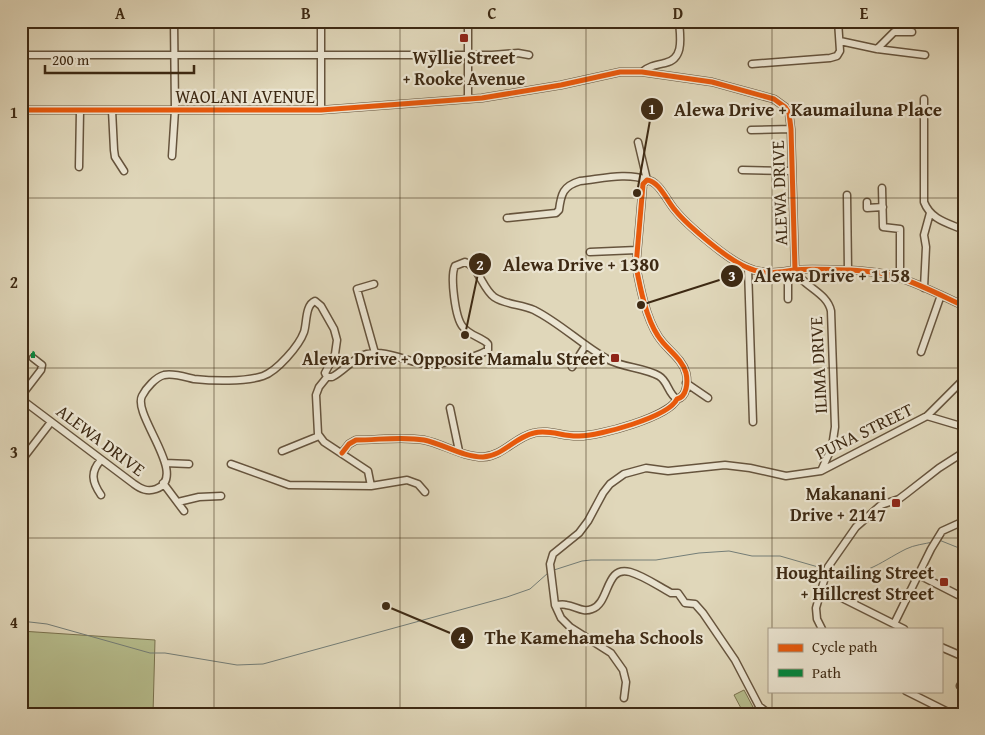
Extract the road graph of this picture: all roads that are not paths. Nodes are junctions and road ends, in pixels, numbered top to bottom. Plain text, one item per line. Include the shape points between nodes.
1 (174, 21) edge
2 (321, 21) edge
3 (468, 21) edge
4 (679, 21) edge
5 (838, 21) edge
6 (912, 32) dead end
7 (840, 41) junction
8 (877, 49) junction
9 (21, 55) edge
10 (529, 55) dead end
11 (925, 55) dead end
12 (175, 56) junction
13 (322, 56) junction
14 (468, 56) junction
15 (752, 64) dead end
16 (642, 72) junction
17 (468, 98) junction
18 (924, 99) dead end
19 (21, 110) edge
20 (112, 110) junction
21 (175, 110) junction
22 (321, 110) junction
23 (80, 111) junction
24 (791, 129) junction
25 (751, 130) dead end
26 (638, 142) dead end
27 (172, 156) dead end
28 (79, 167) dead end
29 (742, 170) dead end
30 (124, 171) dead end
31 (792, 171) junction
32 (647, 180) junction
33 (882, 188) dead end
34 (847, 195) dead end
35 (867, 202) dead end
36 (884, 208) junction
37 (930, 213) junction
38 (507, 218) dead end
39 (964, 230) edge
40 (637, 250) junction
41 (590, 252) dead end
42 (748, 268) junction
43 (795, 270) junction
44 (848, 270) junction
45 (788, 272) junction
46 (900, 278) junction
47 (374, 284) dead end
48 (924, 288) junction
49 (942, 296) junction
50 (788, 299) dead end
51 (964, 306) edge
52 (586, 345) junction
53 (921, 352) dead end
54 (375, 353) junction
55 (33, 358) dead end
56 (572, 367) dead end
57 (327, 377) junction
58 (964, 379) edge
59 (686, 383) junction
60 (21, 398) edge
61 (708, 398) dead end
62 (677, 399) junction
63 (450, 408) dead end
64 (927, 416) junction
65 (51, 422) junction
66 (753, 422) dead end
67 (964, 427) edge
68 (319, 436) junction
69 (282, 451) dead end
70 (459, 451) junction
71 (964, 452) edge
72 (342, 453) junction
73 (101, 460) junction
74 (21, 461) edge
75 (164, 463) junction
76 (188, 464) dead end
77 (231, 464) dead end
78 (821, 471) junction
79 (164, 483) junction
80 (371, 486) junction
81 (425, 492) dead end
82 (101, 495) dead end
83 (221, 496) dead end
84 (178, 502) junction
85 (184, 511) dead end
86 (964, 521) edge
87 (919, 575) junction
88 (822, 588) junction
89 (964, 598) edge
90 (555, 605) junction
91 (894, 624) junction
92 (822, 628) edge
93 (902, 628) edge
94 (942, 646) edge
95 (964, 657) edge
96 (964, 679) edge
97 (960, 686) dead end
98 (908, 692) edge
99 (624, 698) dead end
100 (768, 713) edge
101 (952, 714) edge

1 - 12 street
2 - 13 street
3 - 14 street
4 - 16 street via 678,54 669,62 650,66
5 - 7 street
6 - 8 street via 894,32
7 - 8 street
7 - 15 street via 840,52 830,58
8 - 11 street
9 - 12 street
10 - 14 street
12 - 13 street
12 - 21 street
13 - 14 street
13 - 22 street
14 - 17 street
16 - 17 street, ALEWA DRIVE via 620,72 532,90
16 - 24 street, ALEWA DRIVE via 712,82 774,99 789,113
17 - 22 street, WAOLANI AVENUE
18 - 37 street via 924,197
19 - 23 street, WAOLANI AVENUE
20 - 21 street, WAOLANI AVENUE
20 - 23 street, WAOLANI AVENUE
20 - 30 street via 114,150
21 - 22 street, WAOLANI AVENUE
21 - 27 street
23 - 28 street
24 - 25 street
24 - 31 street, ALEWA DRIVE
26 - 32 street
29 - 31 street
31 - 43 street, ALEWA DRIVE
32 - 38 street via 630,176 580,180 564,191 556,213
32 - 40 street via 643,184
32 - 42 street, ALEWA DRIVE via 656,184 687,223 728,257
33 - 36 street
34 - 44 street
35 - 36 street via 867,208
36 - 46 street via 883,227 900,229
37 - 39 street
37 - 48 street via 924,235
40 - 41 street
40 - 59 street via 638,279 653,327 683,365
42 - 45 street, ALEWA DRIVE
42 - 66 street
43 - 44 street
43 - 45 street, ALEWA DRIVE
43 - 78 street, ILIMA DRIVE via 828,302 831,311 836,427 832,447
44 - 46 street
45 - 50 street
46 - 48 street
47 - 54 street via 357,289
48 - 49 street
49 - 51 street
49 - 53 street
52 - 54 street via 536,311 494,297 465,262 455,266 452,277 458,318 466,330 488,344 488,350 458,360 426,363
52 - 56 street
52 - 62 street via 610,361 660,376
54 - 57 street via 362,356 332,378
55 - 60 street via 42,365 41,370
57 - 68 street via 316,395
57 - 75 street, ALEWA DRIVE via 326,370 336,349 336,334 315,301 310,305 301,338 278,367 269,373 249,379 162,376 140,401
58 - 64 street, PUNA STREET
59 - 61 street
59 - 62 street via 684,395
60 - 65 street, ALEWA DRIVE
62 - 70 street via 672,407 652,418 592,435 542,432 522,437 492,456 480,457
63 - 70 street
64 - 67 street
64 - 78 street, PUNA STREET
65 - 73 street, ALEWA DRIVE
65 - 74 street
68 - 69 street
68 - 72 street
70 - 72 street via 422,440 391,439 356,440 348,444
71 - 88 street via 903,496 881,505 856,528 827,571
72 - 80 street via 368,471
73 - 79 street, ALEWA DRIVE via 141,488 151,490
73 - 82 street via 93,478
75 - 76 street
75 - 79 street, ALEWA DRIVE
77 - 80 street via 289,485
78 - 90 street, PUNA STREET via 786,476 725,465 668,471 646,468 624,474 610,484 579,533 553,554 550,564
79 - 84 street
80 - 81 street via 408,480
83 - 84 street
84 - 85 street
86 - 87 street via 942,531
87 - 89 street
87 - 91 street
88 - 91 street
88 - 92 street via 816,608
90 - 99 street via 560,618 570,627 612,653 623,670 626,682
90 - 100 street via 586,611 594,609 603,600 610,579 624,572 671,593 678,593 685,603 696,604 704,613 738,665 759,706
91 - 93 street
94 - 95 street
96 - 97 street
98 - 101 street

